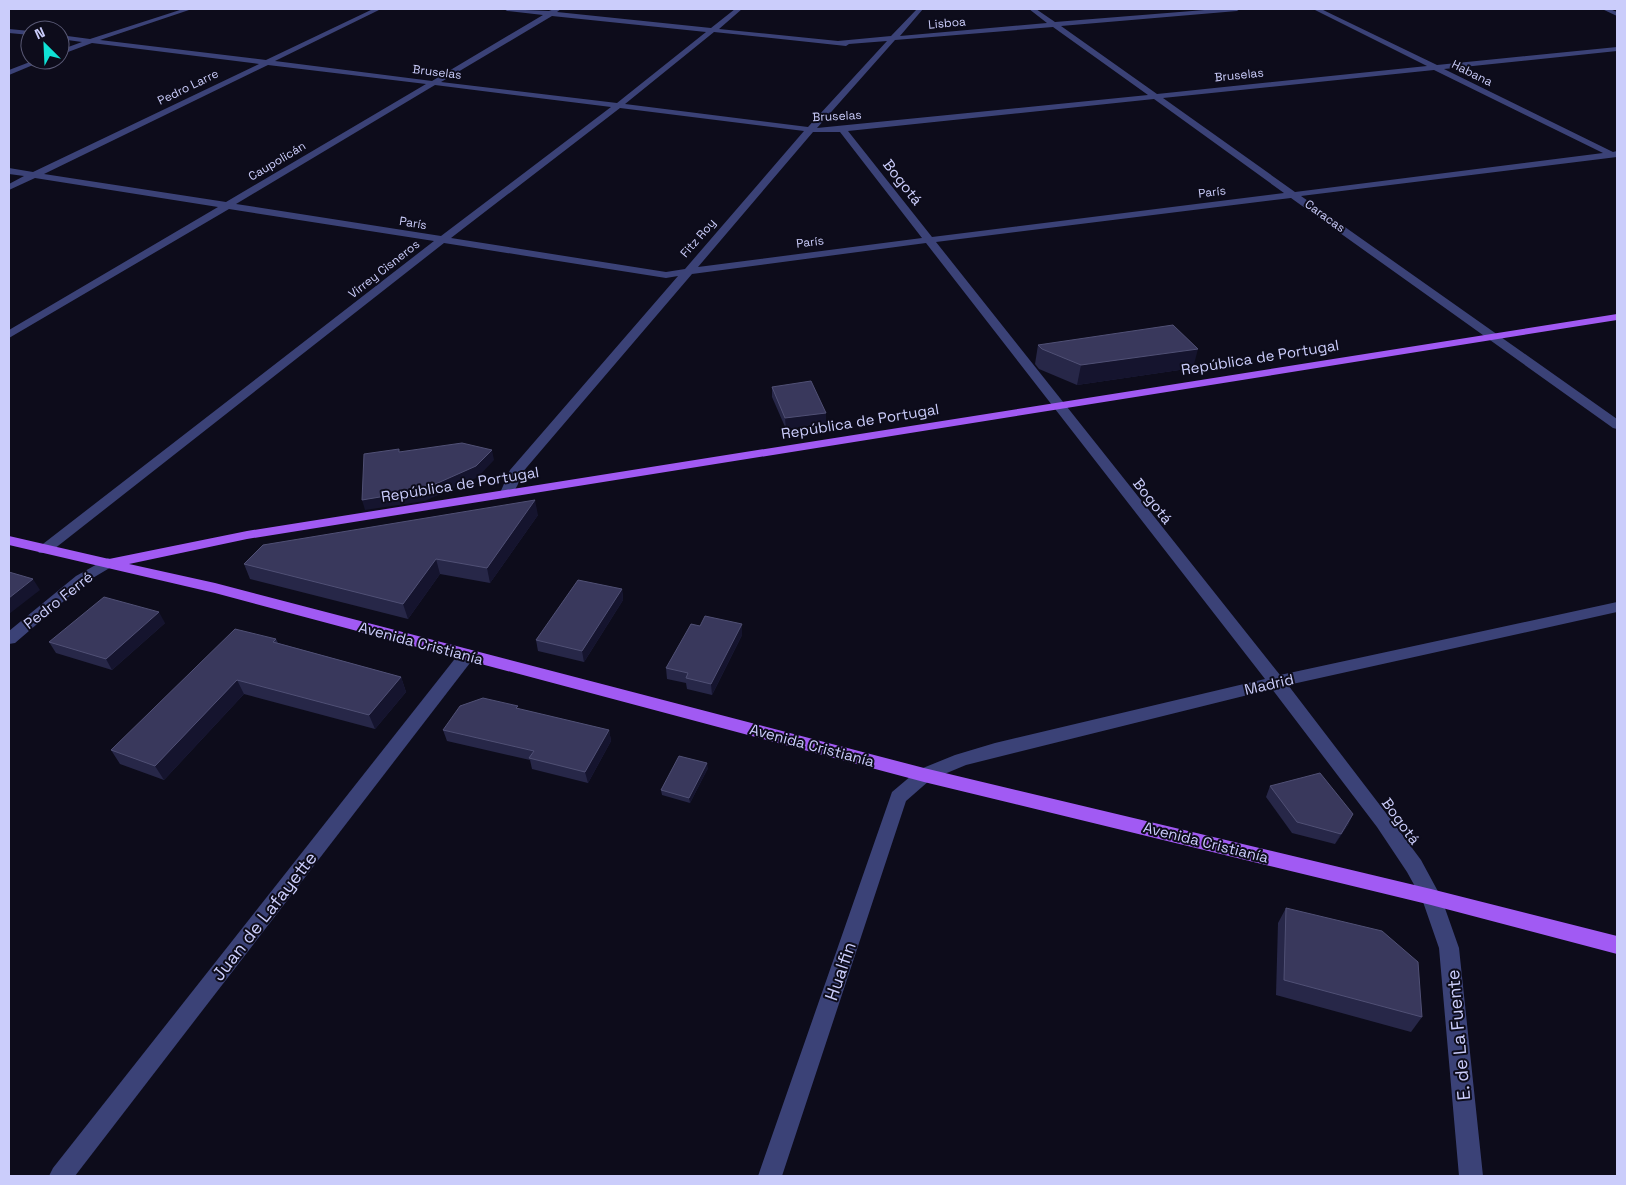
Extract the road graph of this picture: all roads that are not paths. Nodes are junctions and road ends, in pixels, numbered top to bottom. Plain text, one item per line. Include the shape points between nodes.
1 (189, 9) edge
2 (378, 9) edge
3 (507, 9) edge
4 (558, 9) edge
5 (739, 9) edge
6 (920, 9) edge
7 (1032, 9) edge
8 (1237, 9) edge
9 (1316, 9) edge
10 (1604, 9) edge
11 (550, 13) junction
12 (1617, 14) edge
13 (1054, 25) junction
14 (711, 31) junction
15 (70, 38) edge
16 (893, 39) junction
17 (90, 41) junction
18 (838, 43) junction
19 (884, 48) junction
20 (70, 49) edge
21 (1617, 49) edge
22 (264, 63) junction
23 (1437, 68) junction
24 (432, 84) junction
25 (1155, 96) junction
26 (618, 106) junction
27 (810, 130) junction
28 (842, 130) junction
29 (1615, 155) edge
30 (9, 171) edge
31 (35, 174) junction
32 (9, 187) edge
33 (1294, 194) junction
34 (227, 206) junction
35 (442, 240) junction
36 (926, 240) junction
37 (687, 271) junction
38 (1617, 317) edge
39 (9, 335) edge
40 (1493, 337) junction
41 (1057, 406) junction
42 (1617, 425) edge
43 (507, 493) junction
44 (9, 541) edge
45 (44, 550) junction
46 (108, 563) junction
47 (1617, 607) edge
48 (9, 639) edge
49 (467, 655) junction
50 (1276, 682) junction
51 (924, 774) junction
52 (1431, 897) junction
53 (1617, 945) edge
54 (61, 1176) edge
55 (770, 1176) edge
56 (1471, 1176) edge

1 - 17 street
2 - 22 street, Pedro Larre
3 - 11 street, Lisboa
4 - 11 street, Caupolicán
5 - 14 street, Virrey Cisneros
6 - 16 street, Fitz Roy
7 - 13 street, Caracas
8 - 13 street, Lisboa
9 - 23 street, Habana
10 - 12 street
11 - 14 street, Lisboa
11 - 24 street, Caupolicán
13 - 16 street, Lisboa
13 - 25 street, Caracas
14 - 18 street, Lisboa
14 - 26 street, Virrey Cisneros
15 - 17 street, Bruselas
16 - 18 street, Lisboa
16 - 19 street, Fitz Roy
17 - 20 street
17 - 22 street, Bruselas
18 - 19 street, Lisboa
19 - 27 street, Fitz Roy
21 - 23 street, Bruselas
22 - 24 street, Bruselas
22 - 31 street, Pedro Larre
23 - 25 street, Bruselas
23 - 29 street, Habana
24 - 26 street, Bruselas
24 - 34 street, Caupolicán
25 - 28 street, Bruselas
25 - 33 street, Caracas
26 - 27 street, Bruselas
26 - 35 street, Virrey Cisneros
27 - 28 street, Bruselas
27 - 37 street, Fitz Roy
28 - 36 street, Bogotá
29 - 33 street, París
30 - 31 street, París
31 - 32 street, Pedro Larre
31 - 34 street, París
33 - 36 street, París
33 - 40 street, Caracas
34 - 35 street, París
34 - 39 street, Caupolicán
35 - 37 street, París via 666,275
35 - 45 street, Virrey Cisneros
36 - 37 street, París
36 - 41 street, Bogotá
37 - 43 street, Fitz Roy via 522,464
38 - 40 main road, República de Portugal
40 - 41 main road, República de Portugal
40 - 42 street, Caracas
41 - 43 main road, República de Portugal
41 - 50 street, Bogotá
43 - 46 main road, República de Portugal via 247,535
44 - 45 main road, Avenida Cristianía
45 - 46 main road, Avenida Cristianía
46 - 48 street, Pedro Ferré via 81,579
46 - 49 main road, Avenida Cristianía
47 - 50 street, Madrid
49 - 51 main road, Avenida Cristianía
49 - 54 street, Juan de Lafayette
50 - 51 street, Madrid via 995,750
50 - 52 street, Bogotá via 1383,822
51 - 52 main road, Avenida Cristianía
51 - 55 street, Hualfin via 898,797
52 - 53 main road, Avenida Cristianía
52 - 56 street, E. de La Fuente via 1449,948

